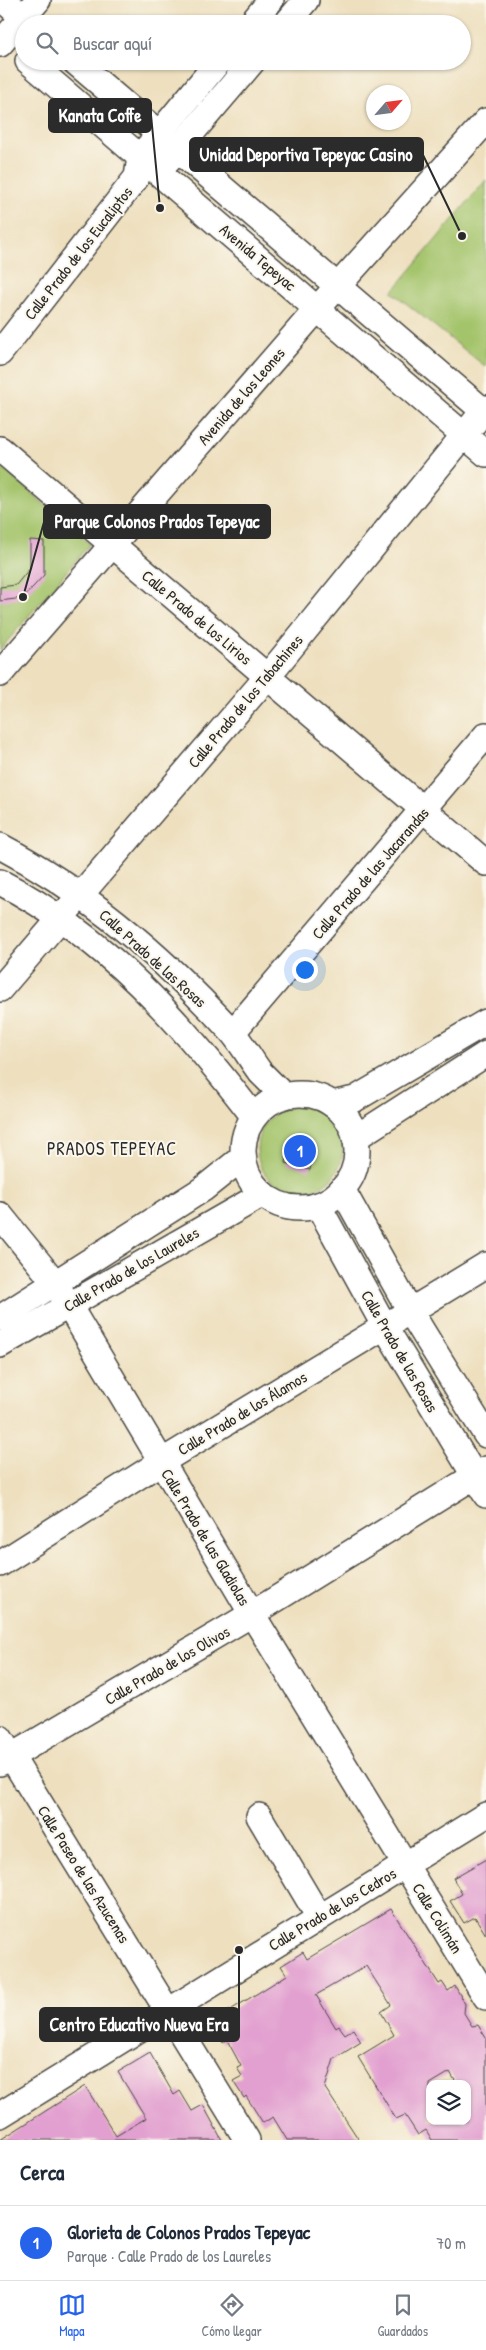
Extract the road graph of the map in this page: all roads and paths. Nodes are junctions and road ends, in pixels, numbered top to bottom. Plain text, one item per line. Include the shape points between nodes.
1 (3, 0) edge
2 (271, 0) edge
3 (306, 0) edge
4 (31, 14) edge
5 (258, 15) edge
6 (294, 15) edge
7 (15, 28) edge
8 (1, 41) edge
9 (15, 51) edge
10 (38, 70) edge
11 (84, 70) edge
12 (214, 70) edge
13 (244, 70) edge
14 (486, 121) edge
15 (168, 142) junction
16 (145, 168) junction
17 (337, 287) junction
18 (318, 308) junction
19 (0, 353) edge
20 (485, 411) edge
21 (464, 435) junction
22 (0, 449) edge
23 (486, 454) edge
24 (112, 545) junction
25 (0, 674) edge
26 (267, 677) junction
27 (486, 735) edge
28 (424, 810) junction
29 (0, 846) edge
30 (486, 863) edge
31 (0, 882) edge
32 (80, 894) junction
33 (59, 918) junction
34 (0, 989) edge
35 (486, 1022) edge
36 (233, 1032) junction
37 (486, 1054) edge
38 (284, 1096) junction
39 (332, 1104) junction
40 (254, 1117) junction
41 (355, 1138) junction
42 (243, 1157) junction
43 (342, 1188) junction
44 (263, 1194) junction
45 (318, 1205) junction
46 (0, 1215) edge
47 (486, 1265) edge
48 (62, 1295) junction
49 (410, 1311) junction
50 (0, 1318) edge
51 (385, 1327) junction
52 (0, 1345) edge
53 (486, 1435) edge
54 (161, 1462) junction
55 (482, 1480) edge
56 (0, 1564) edge
57 (252, 1614) junction
58 (4, 1752) edge
59 (486, 1815) edge
60 (259, 1816) dead end
61 (405, 1864) junction
62 (319, 1917) junction
63 (486, 1997) edge
64 (167, 2010) junction
65 (0, 2115) edge
66 (247, 2140) edge

1 - 4 street
2 - 5 street
3 - 6 street
7 - 8 street
8 - 9 street
10 - 16 street, Avenida Tepeyac
11 - 15 street, Avenida Tepeyac
12 - 15 street, Calle Prado de los Eucaliptos
13 - 15 street, Calle Prado de los Eucaliptos
14 - 17 street, Avenida de los Leones
15 - 16 street, Calle Prado de los Eucaliptos
15 - 17 street, Avenida Tepeyac
16 - 18 street, Avenida Tepeyac
16 - 19 street, Calle Prado de los Eucaliptos
17 - 18 street, Avenida de los Leones
17 - 20 street, Avenida Tepeyac
18 - 21 street, Avenida Tepeyac
18 - 24 street, Avenida de los Leones
20 - 21 street, Calle Prado de los Tabachines
21 - 23 street, Avenida Tepeyac
21 - 26 street, Calle Prado de los Tabachines
22 - 24 street, Calle Prado de los Lirios
24 - 25 street, Avenida de los Leones
24 - 26 street, Calle Prado de los Lirios
26 - 28 street, Calle Prado de los Lirios
26 - 32 street, Calle Prado de los Tabachines
27 - 28 street, Calle Prado de las Jacarandas
28 - 30 street, Calle Prado de los Lirios
28 - 36 street, Calle Prado de las Jacarandas
29 - 32 street, Calle Prado de las Rosas
31 - 33 street, Calle Prado de las Rosas
32 - 33 street, Calle Prado de los Tabachines
32 - 36 street, Calle Prado de las Rosas via 119,924
33 - 34 street, Calle Prado de los Tabachines
33 - 40 street, Calle Prado de las Rosas via 101,949 170,1014
35 - 39 street via 355,1099
36 - 38 street, Calle Prado de las Rosas via 260,1071
37 - 41 street
38 - 39 street via 309,1095
38 - 40 street
39 - 41 street via 346,1119
40 - 42 street via 245,1136
41 - 43 street via 353,1170
42 - 44 street via 249,1178
42 - 48 street, Calle Prado de los Laureles
43 - 45 street
43 - 49 street, Calle Prado de las Rosas
44 - 45 street via 289,1207
44 - 48 street, Calle Prado de los Laureles
45 - 51 street, Calle Prado de las Rosas
46 - 48 street, Calle Prado de las Gladiolas
47 - 49 street, Calle Prado de los Álamos
48 - 50 street, Calle Prado de los Laureles
48 - 52 street, Calle Prado de los Laureles
48 - 54 street, Calle Prado de las Gladiolas
49 - 51 street, Calle Prado de los Álamos
49 - 53 street, Calle Prado de las Rosas
51 - 54 street, Calle Prado de los Álamos
51 - 55 street, Calle Prado de las Rosas
54 - 56 street, Calle Prado de los Álamos
54 - 57 street, Calle Prado de las Gladiolas
55 - 57 street, Calle Prado de los Olivos
57 - 58 street, Calle Prado de los Olivos
57 - 61 street, Calle Prado de las Gladiolas
58 - 64 street, Calle Paseo de las Azucenas
59 - 61 street, Calle Prado de los Cedros
60 - 62 street
61 - 62 street, Calle Prado de los Cedros
61 - 63 street, Calle Colimán
62 - 64 street, Calle Prado de los Cedros
64 - 65 street, Calle Prado de los Cedros
64 - 66 street, Calle Paseo de las Azucenas

